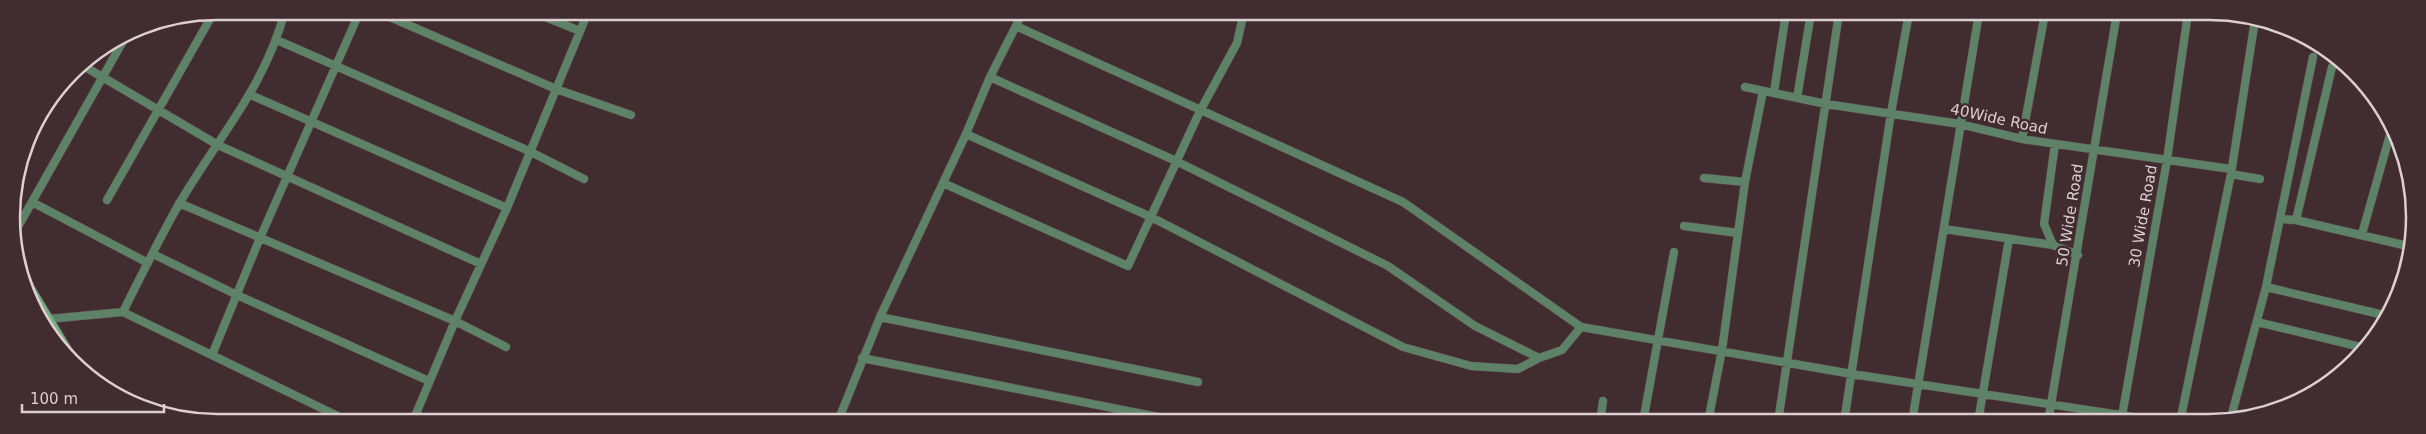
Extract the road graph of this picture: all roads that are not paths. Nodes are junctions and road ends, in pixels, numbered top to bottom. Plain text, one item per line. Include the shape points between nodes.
1 (209, 20) edge
2 (283, 20) edge
3 (356, 20) edge
4 (397, 20) edge
5 (553, 20) edge
6 (585, 20) edge
7 (1019, 20) edge
8 (1242, 20) edge
9 (1785, 20) edge
10 (1810, 20) edge
11 (1838, 20) edge
12 (1908, 20) edge
13 (1979, 20) edge
14 (2044, 20) edge
15 (2116, 20) edge
16 (2187, 20) edge
17 (1016, 26) junction
18 (2255, 26) edge
19 (580, 31) junction
20 (277, 40) junction
21 (122, 44) edge
22 (2313, 57) dead end
23 (335, 65) junction
24 (2332, 67) dead end
25 (88, 68) edge
26 (104, 77) junction
27 (990, 77) junction
28 (1745, 87) dead end
29 (556, 88) junction
30 (1763, 91) junction
31 (1774, 92) junction
32 (251, 95) junction
33 (1797, 98) junction
34 (1826, 104) junction
35 (158, 109) junction
36 (1200, 111) junction
37 (1891, 113) junction
38 (631, 114) dead end
39 (311, 120) junction
40 (1960, 124) junction
41 (966, 134) junction
42 (2389, 138) edge
43 (2022, 139) junction
44 (2055, 144) junction
45 (218, 145) junction
46 (2094, 150) junction
47 (530, 151) junction
48 (2167, 160) junction
49 (1176, 161) junction
50 (2231, 172) junction
51 (286, 176) junction
52 (1704, 178) dead end
53 (2260, 178) dead end
54 (584, 179) dead end
55 (1745, 182) junction
56 (943, 183) junction
57 (108, 200) dead end
58 (32, 202) junction
59 (179, 203) junction
60 (507, 208) junction
61 (1150, 217) junction
62 (2280, 220) junction
63 (2296, 220) junction
64 (20, 223) edge
65 (1684, 226) dead end
66 (1944, 229) junction
67 (1738, 233) junction
68 (2362, 234) junction
69 (260, 238) junction
70 (2009, 239) junction
71 (2053, 245) junction
72 (2404, 245) edge
73 (1674, 252) dead end
74 (153, 254) junction
75 (2078, 255) junction
76 (148, 263) junction
77 (481, 264) junction
78 (2266, 287) junction
79 (237, 295) junction
80 (123, 312) junction
81 (2381, 314) edge
82 (880, 317) junction
83 (48, 319) edge
84 (455, 321) junction
85 (2258, 322) junction
86 (1581, 327) junction
87 (1657, 342) junction
88 (2358, 346) edge
89 (506, 347) dead end
90 (1722, 350) junction
91 (212, 355) junction
92 (862, 358) junction
93 (1539, 358) junction
94 (1788, 362) junction
95 (1852, 374) junction
96 (429, 381) junction
97 (1198, 382) dead end
98 (1918, 384) junction
99 (1982, 394) junction
100 (1603, 401) dead end
101 (2051, 404) junction
102 (2232, 412) edge
103 (334, 414) edge
104 (416, 414) edge
105 (841, 414) edge
106 (1143, 414) edge
107 (1601, 414) edge
108 (1644, 414) edge
109 (1710, 414) edge
110 (1779, 414) edge
111 (1845, 414) edge
112 (1913, 414) edge
113 (1979, 414) edge
114 (2049, 414) edge
115 (2098, 414) edge
116 (2123, 414) edge
117 (2182, 414) edge

1 - 35 street
2 - 20 street
3 - 23 street
4 - 29 street
5 - 19 street
6 - 19 street
7 - 17 street
8 - 36 street via 1237,43
9 - 31 street
10 - 33 street
11 - 34 street
12 - 37 street
13 - 40 street
14 - 43 street
15 - 46 street, 50 Wide Road
16 - 48 street, 30 Wide Road
17 - 27 street
17 - 36 street
18 - 50 street
19 - 29 street
20 - 23 street
20 - 32 street
21 - 26 street
22 - 62 street
23 - 39 street
23 - 47 street
24 - 63 street
25 - 26 street
26 - 35 street
26 - 58 street
27 - 41 street
27 - 49 street
28 - 30 street, 40Wide Road
29 - 38 street
29 - 47 street
30 - 31 street, 40Wide Road
30 - 55 street
31 - 33 street, 40Wide Road
32 - 39 street
32 - 45 street
33 - 34 street, 40Wide Road
34 - 37 street, 40Wide Road
34 - 94 street
35 - 45 street
35 - 57 street
36 - 49 street
36 - 86 street via 1403,202
37 - 40 street, 40Wide Road
37 - 95 street
39 - 51 street
39 - 60 street
40 - 43 street, 40Wide Road
40 - 66 street
41 - 56 street
41 - 61 street
42 - 68 street
43 - 44 street, 40Wide Road
44 - 46 street, 40Wide Road
44 - 71 street via 2044,224
45 - 51 street
45 - 59 street
46 - 48 street, 40Wide Road
46 - 75 street, 50 Wide Road
47 - 54 street
47 - 60 street
48 - 50 street, 40Wide Road
48 - 116 street, 30 Wide Road
49 - 61 street
49 - 93 street via 1388,266 1475,326
50 - 53 street, 40Wide Road
50 - 117 street
51 - 69 street
51 - 77 street
52 - 55 street
55 - 67 street
56 - 61 street via 1128,266
56 - 82 street
58 - 64 street
58 - 76 street
59 - 69 street
59 - 74 street
60 - 77 street
61 - 93 street via 1403,347 1471,366 1518,368
62 - 63 street
62 - 78 street
63 - 68 street
65 - 67 street
66 - 70 street
66 - 98 street
67 - 90 street
68 - 72 street
69 - 79 street
69 - 84 street
70 - 71 street
70 - 99 street
71 - 75 street
73 - 87 street
74 - 76 street
74 - 79 street
75 - 101 street, 50 Wide Road
76 - 80 street
77 - 84 street
78 - 81 street
78 - 85 street
79 - 91 street
79 - 96 street
80 - 83 street
80 - 91 street
82 - 92 street
82 - 97 street
84 - 89 street
84 - 96 street
85 - 88 street
85 - 102 street
86 - 87 street
86 - 93 street via 1562,350
87 - 90 street
87 - 108 street
90 - 94 street
90 - 109 street
91 - 103 street
92 - 105 street
92 - 106 street
94 - 95 street
94 - 110 street
95 - 98 street
95 - 111 street
96 - 104 street
98 - 99 street
98 - 112 street
99 - 101 street
99 - 113 street
100 - 107 street
101 - 114 street, 50 Wide Road
101 - 115 street

